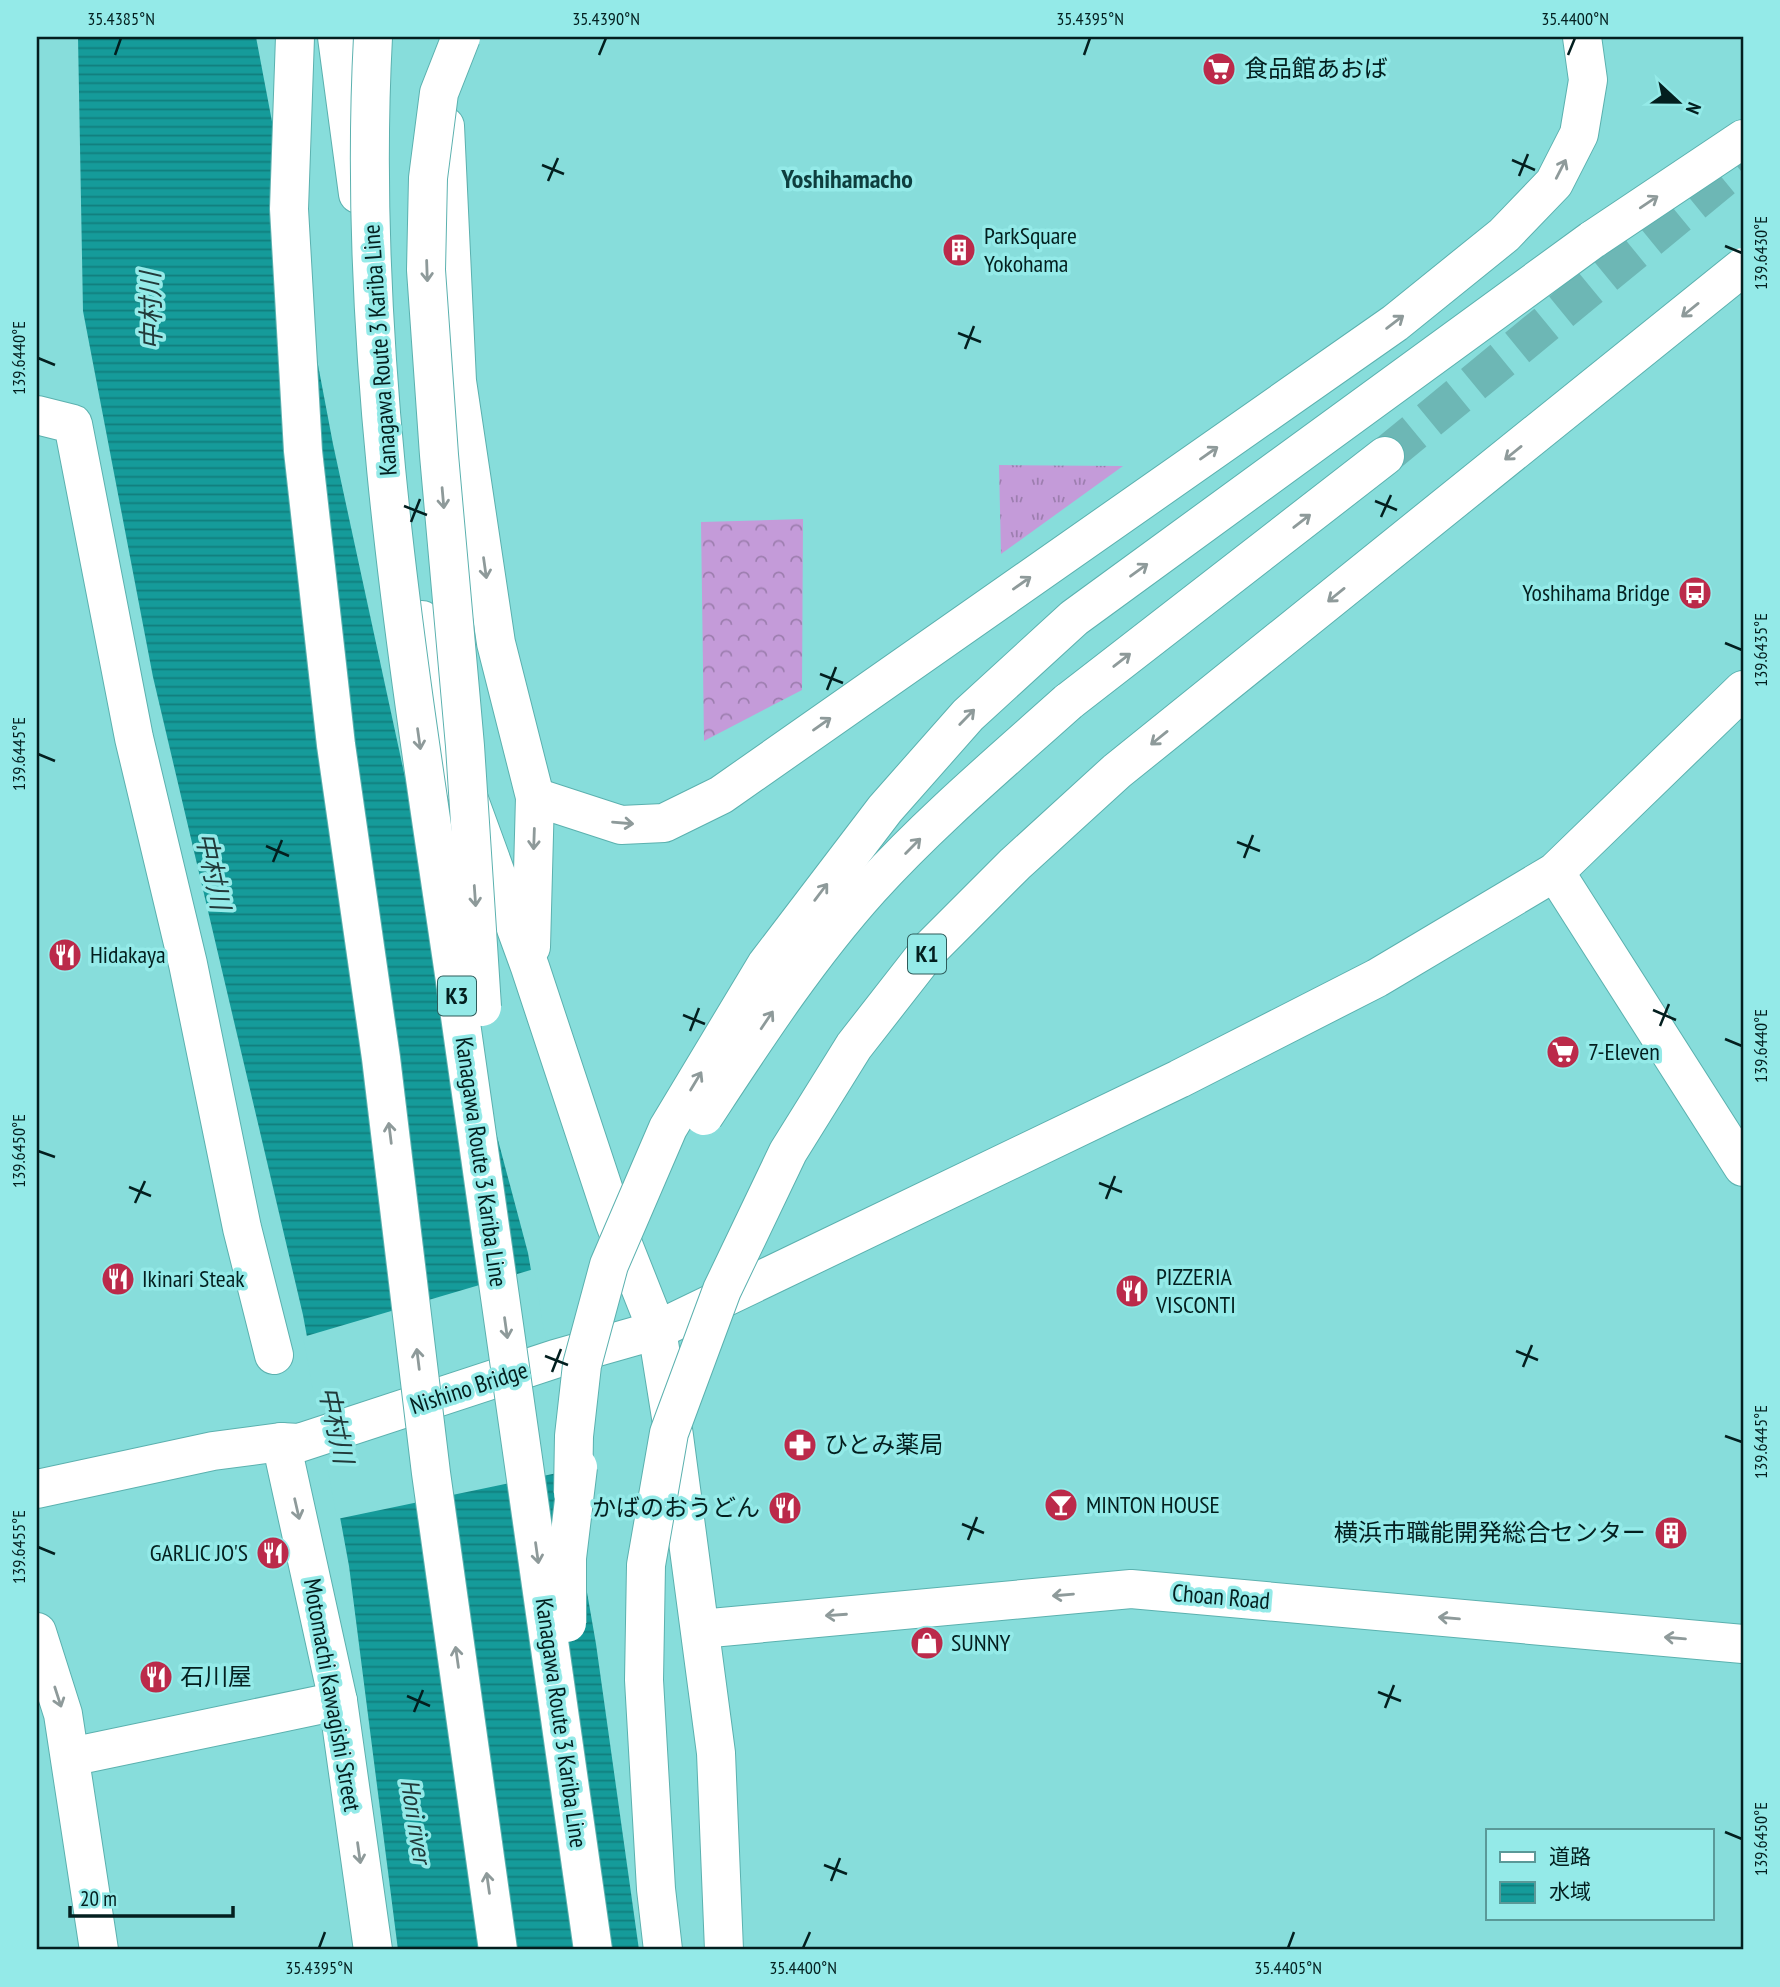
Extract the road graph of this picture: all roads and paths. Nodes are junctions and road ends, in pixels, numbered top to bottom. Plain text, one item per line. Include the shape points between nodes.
1 (295, 37) edge
2 (337, 37) edge
3 (349, 37) edge
4 (373, 37) edge
5 (441, 37) edge
6 (461, 37) edge
7 (1582, 37) edge
8 (350, 136) junction
9 (1743, 139) edge
10 (1743, 267) edge
11 (37, 415) edge
12 (1385, 456) tunnel mouth
13 (1743, 690) edge
14 (535, 797) junction
15 (1555, 872) junction
16 (530, 967) junction
17 (1743, 1167) edge
18 (499, 1278) junction
19 (657, 1330) junction
20 (274, 1355) dead end
21 (290, 1443) junction
22 (37, 1489) edge
23 (573, 1493) junction
24 (700, 1629) junction
25 (37, 1632) edge
26 (1743, 1644) edge
27 (338, 1701) junction
28 (70, 1757) junction
29 (99, 1950) edge
30 (373, 1950) edge
31 (498, 1950) edge
32 (574, 1950) edge
33 (593, 1950) edge
34 (663, 1950) edge
35 (724, 1950) edge

31 -> 1 main road, bridge via 336,745 303,451 289,209
2 - 8 main road
3 - 8 main road
4 -> 18 main road, Kanagawa Route 3 Kariba Line / K3, bridge via 369,115 375,335 400,604
5 -> 14 main road via 457,381 496,643
6 -> 18 main road, bridge via 439,93 428,178 426,270 465,746
14 -> 7 main road via 621,825 664,823 721,795 1395,323 1504,235 1554,183 1579,134 1588,80
8 - 16 main road via 432,689
23 -> 9 main road, bridge via 582,1365 608,1265 668,1128 765,965 885,809 968,715 1073,618 1592,240
10 -> 34 main road, K1, bridge via 1117,771 929,950 854,1046 788,1152 727,1277 670,1433 646,1565 644,1680
11 - 20 main road via 73,424 134,738
23 -> 12 main road, bridge via 590,1406 629,1271 694,1131 786,992 870,888 1058,711
13 - 15 main road, Nishino Bridge
14 -> 16 main road
15 - 17 main road
15 - 19 main road, Nishino Bridge via 1352,990 1154,1091
16 - 19 main road via 615,1224
18 -> 33 main road, Kanagawa Route 3 Kariba Line / K3, bridge
19 - 21 main road, Nishino Bridge, bridge
19 - 24 main road
21 - 22 main road, Nishino Bridge via 213,1451
21 -> 27 main road, Motomachi Kawagishi Street
23 - 32 main road, bridge via 567,1558 566,1885
26 -> 24 main road, Choan Road via 1131,1589
24 - 35 main road via 716,1753
25 -> 28 main road via 64,1714
27 - 28 main road
27 -> 30 main road, Motomachi Kawagishi Street
28 - 29 main road

